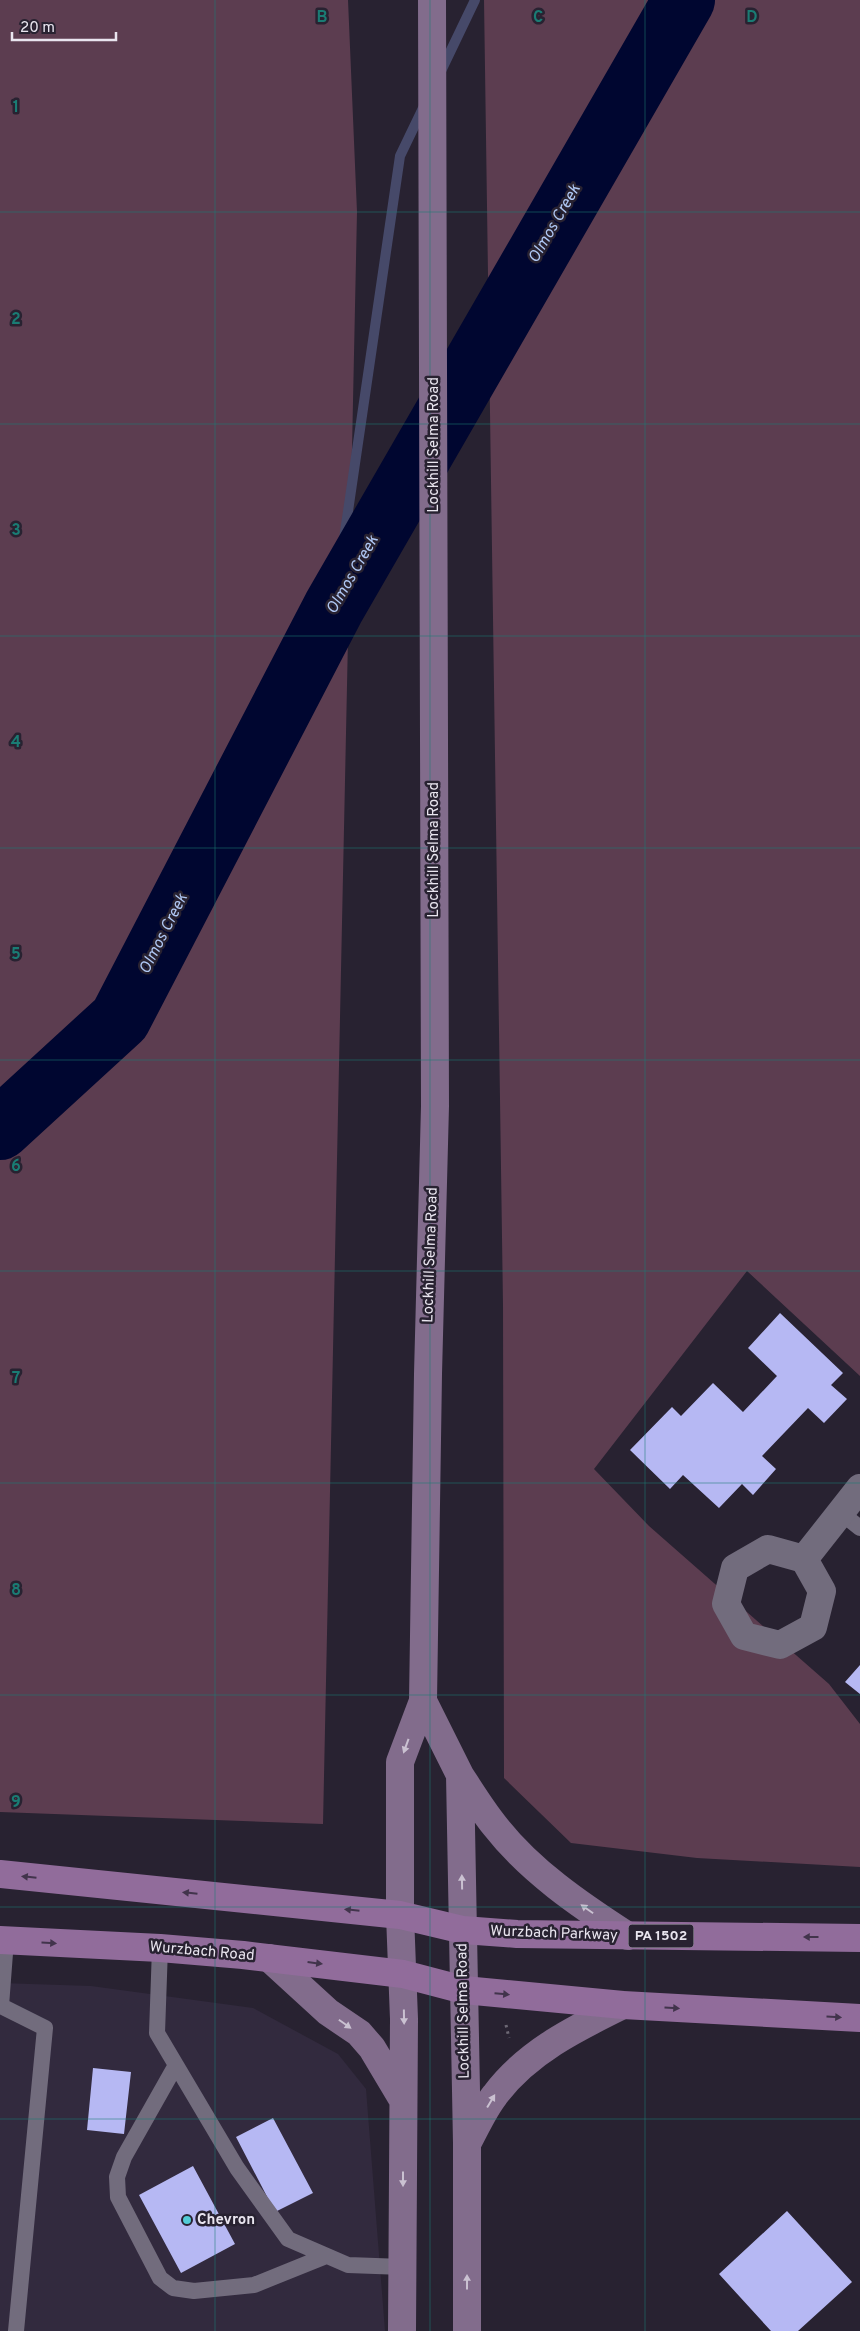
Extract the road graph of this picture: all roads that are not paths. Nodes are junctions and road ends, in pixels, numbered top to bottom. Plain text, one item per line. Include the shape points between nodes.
1 (432, 0) edge
2 (860, 1488) edge
3 (850, 1520) edge
4 (804, 1558) dead end
5 (423, 1701) junction
6 (460, 1775) junction
7 (0, 1874) edge
8 (400, 1915) junction
9 (463, 1930) junction
10 (628, 1936) junction
11 (860, 1938) edge
12 (3, 1940) edge
13 (160, 1948) junction
14 (268, 1958) junction
15 (403, 1974) junction
16 (464, 1990) junction
17 (623, 2005) junction
18 (0, 2006) edge
19 (860, 2018) edge
20 (176, 2065) junction
21 (404, 2102) junction
22 (467, 2143) junction
23 (326, 2256) junction
24 (403, 2267) junction
25 (16, 2331) edge
26 (402, 2331) edge
27 (467, 2331) edge

1 - 5 main road, Lockhill Selma Road via 435,1106
2 - 3 street
3 - 4 street
5 - 6 main road, Lockhill Selma Road
5 -> 8 main road, Lockhill Selma Road via 400,1762
9 -> 6 main road, Lockhill Selma Road
10 -> 6 main road via 587,1910 528,1861 495,1827
8 -> 7 main road
8 - 9 main road, Wurzbach Parkway / PA 1502
8 - 15 main road, Lockhill Selma Road
9 - 10 main road, Wurzbach Parkway / PA 1502
9 - 16 main road, Lockhill Selma Road
11 -> 10 main road, Wurzbach Parkway / PA 1502
12 -> 13 main road, Wurzbach Road
12 - 18 lane
13 - 14 main road, Wurzbach Road
13 - 20 lane via 157,2033
14 -> 15 main road, Wurzbach Road
14 -> 21 main road via 328,2012 359,2033 372,2048
15 - 16 main road
15 -> 21 main road, Lockhill Selma Road
16 -> 17 main road
16 - 22 main road, Lockhill Selma Road
17 -> 19 main road
22 -> 17 main road via 494,2095 526,2062 573,2030
18 - 25 lane via 45,2028
20 - 23 lane via 236,2168 288,2239
20 - 23 lane via 124,2157 117,2177 118,2197 160,2278 173,2288 194,2291 254,2285
21 -> 24 main road, Lockhill Selma Road
27 -> 22 main road, Lockhill Selma Road
23 - 24 lane via 348,2265
24 - 26 main road, Lockhill Selma Road

